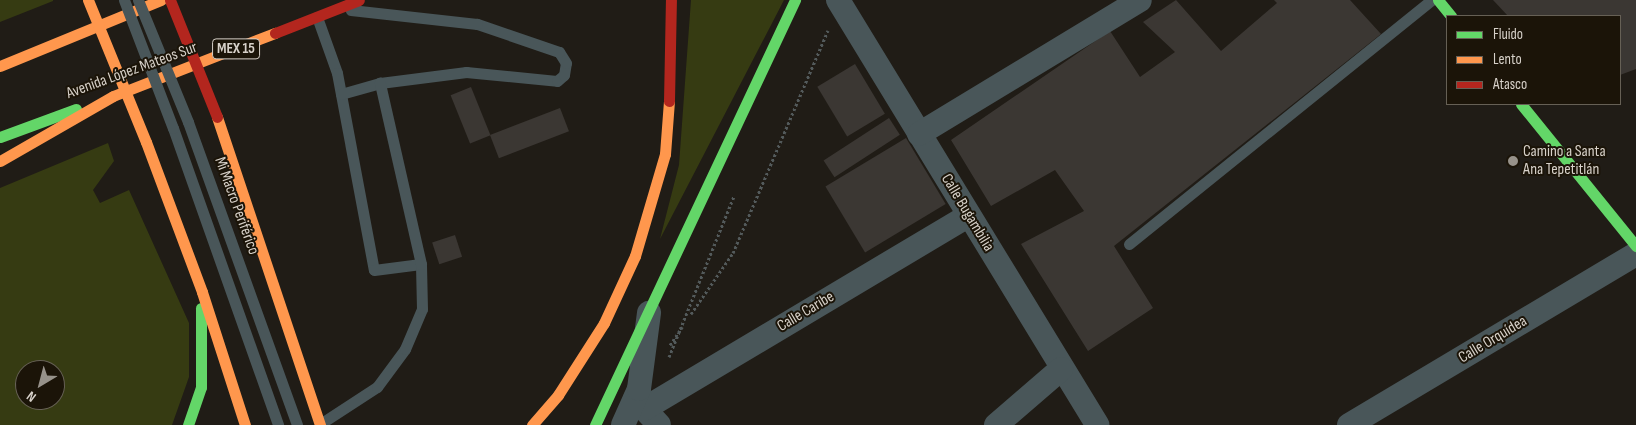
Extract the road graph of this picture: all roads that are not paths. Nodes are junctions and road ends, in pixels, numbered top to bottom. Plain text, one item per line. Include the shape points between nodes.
1 (88, 0) edge
2 (124, 0) edge
3 (138, 0) edge
4 (161, 0) edge
5 (170, 0) edge
6 (359, 0) edge
7 (671, 0) edge
8 (795, 0) edge
9 (1140, 0) edge
10 (1431, 0) edge
11 (1438, 0) edge
12 (839, 1) edge
13 (337, 9) junction
14 (1450, 15) edge
15 (317, 17) junction
16 (0, 66) edge
17 (380, 83) junction
18 (340, 94) junction
19 (113, 96) junction
20 (1522, 105) edge
21 (919, 134) junction
22 (0, 137) edge
23 (0, 161) edge
24 (968, 216) junction
25 (1129, 244) dead end
26 (1636, 246) edge
27 (1636, 254) edge
28 (421, 264) junction
29 (202, 292) junction
30 (650, 310) junction
31 (1061, 369) junction
32 (646, 411) edge
33 (320, 424) edge
34 (188, 425) edge
35 (245, 425) edge
36 (278, 425) edge
37 (297, 425) edge
38 (532, 425) edge
39 (595, 425) edge
40 (623, 425) edge
41 (996, 425) edge
42 (1097, 425) edge
43 (1349, 425) edge

1 - 29 main road, bridge
2 - 36 lane, Mi Macro Periférico, bridge
3 - 37 lane, Mi Macro Periférico, bridge via 188,122
4 - 16 main road
5 - 33 main road, bridge via 217,117
6 - 13 main road, Avenida López Mateos Sur / MEX 15
7 - 38 main road via 671,81 665,154 635,256 604,323 558,395
8 - 30 main road
9 - 21 street
10 - 25 lane
11 - 14 main road
12 - 21 street, Calle Bugambilia
13 - 15 main road, Avenida López Mateos Sur / MEX 15
13 - 17 lane via 478,24 559,52 566,63 564,75 557,81 466,72
15 - 18 lane
15 - 19 main road, Avenida López Mateos Sur / MEX 15
17 - 18 lane
17 - 28 lane
18 - 28 lane via 374,270
19 - 22 main road, Avenida López Mateos Sur / MEX 15
19 - 23 main road
20 - 26 main road
21 - 24 street, Calle Bugambilia
24 - 31 street, Calle Bugambilia
24 - 32 street, Calle Caribe
27 - 43 street, Calle Orquídea
28 - 33 lane via 422,309 405,349 377,387
29 - 34 main road via 201,388
29 - 35 main road
30 - 32 street via 644,366
30 - 39 main road
31 - 41 street
31 - 42 street, Calle Bugambilia
32 - 40 street

